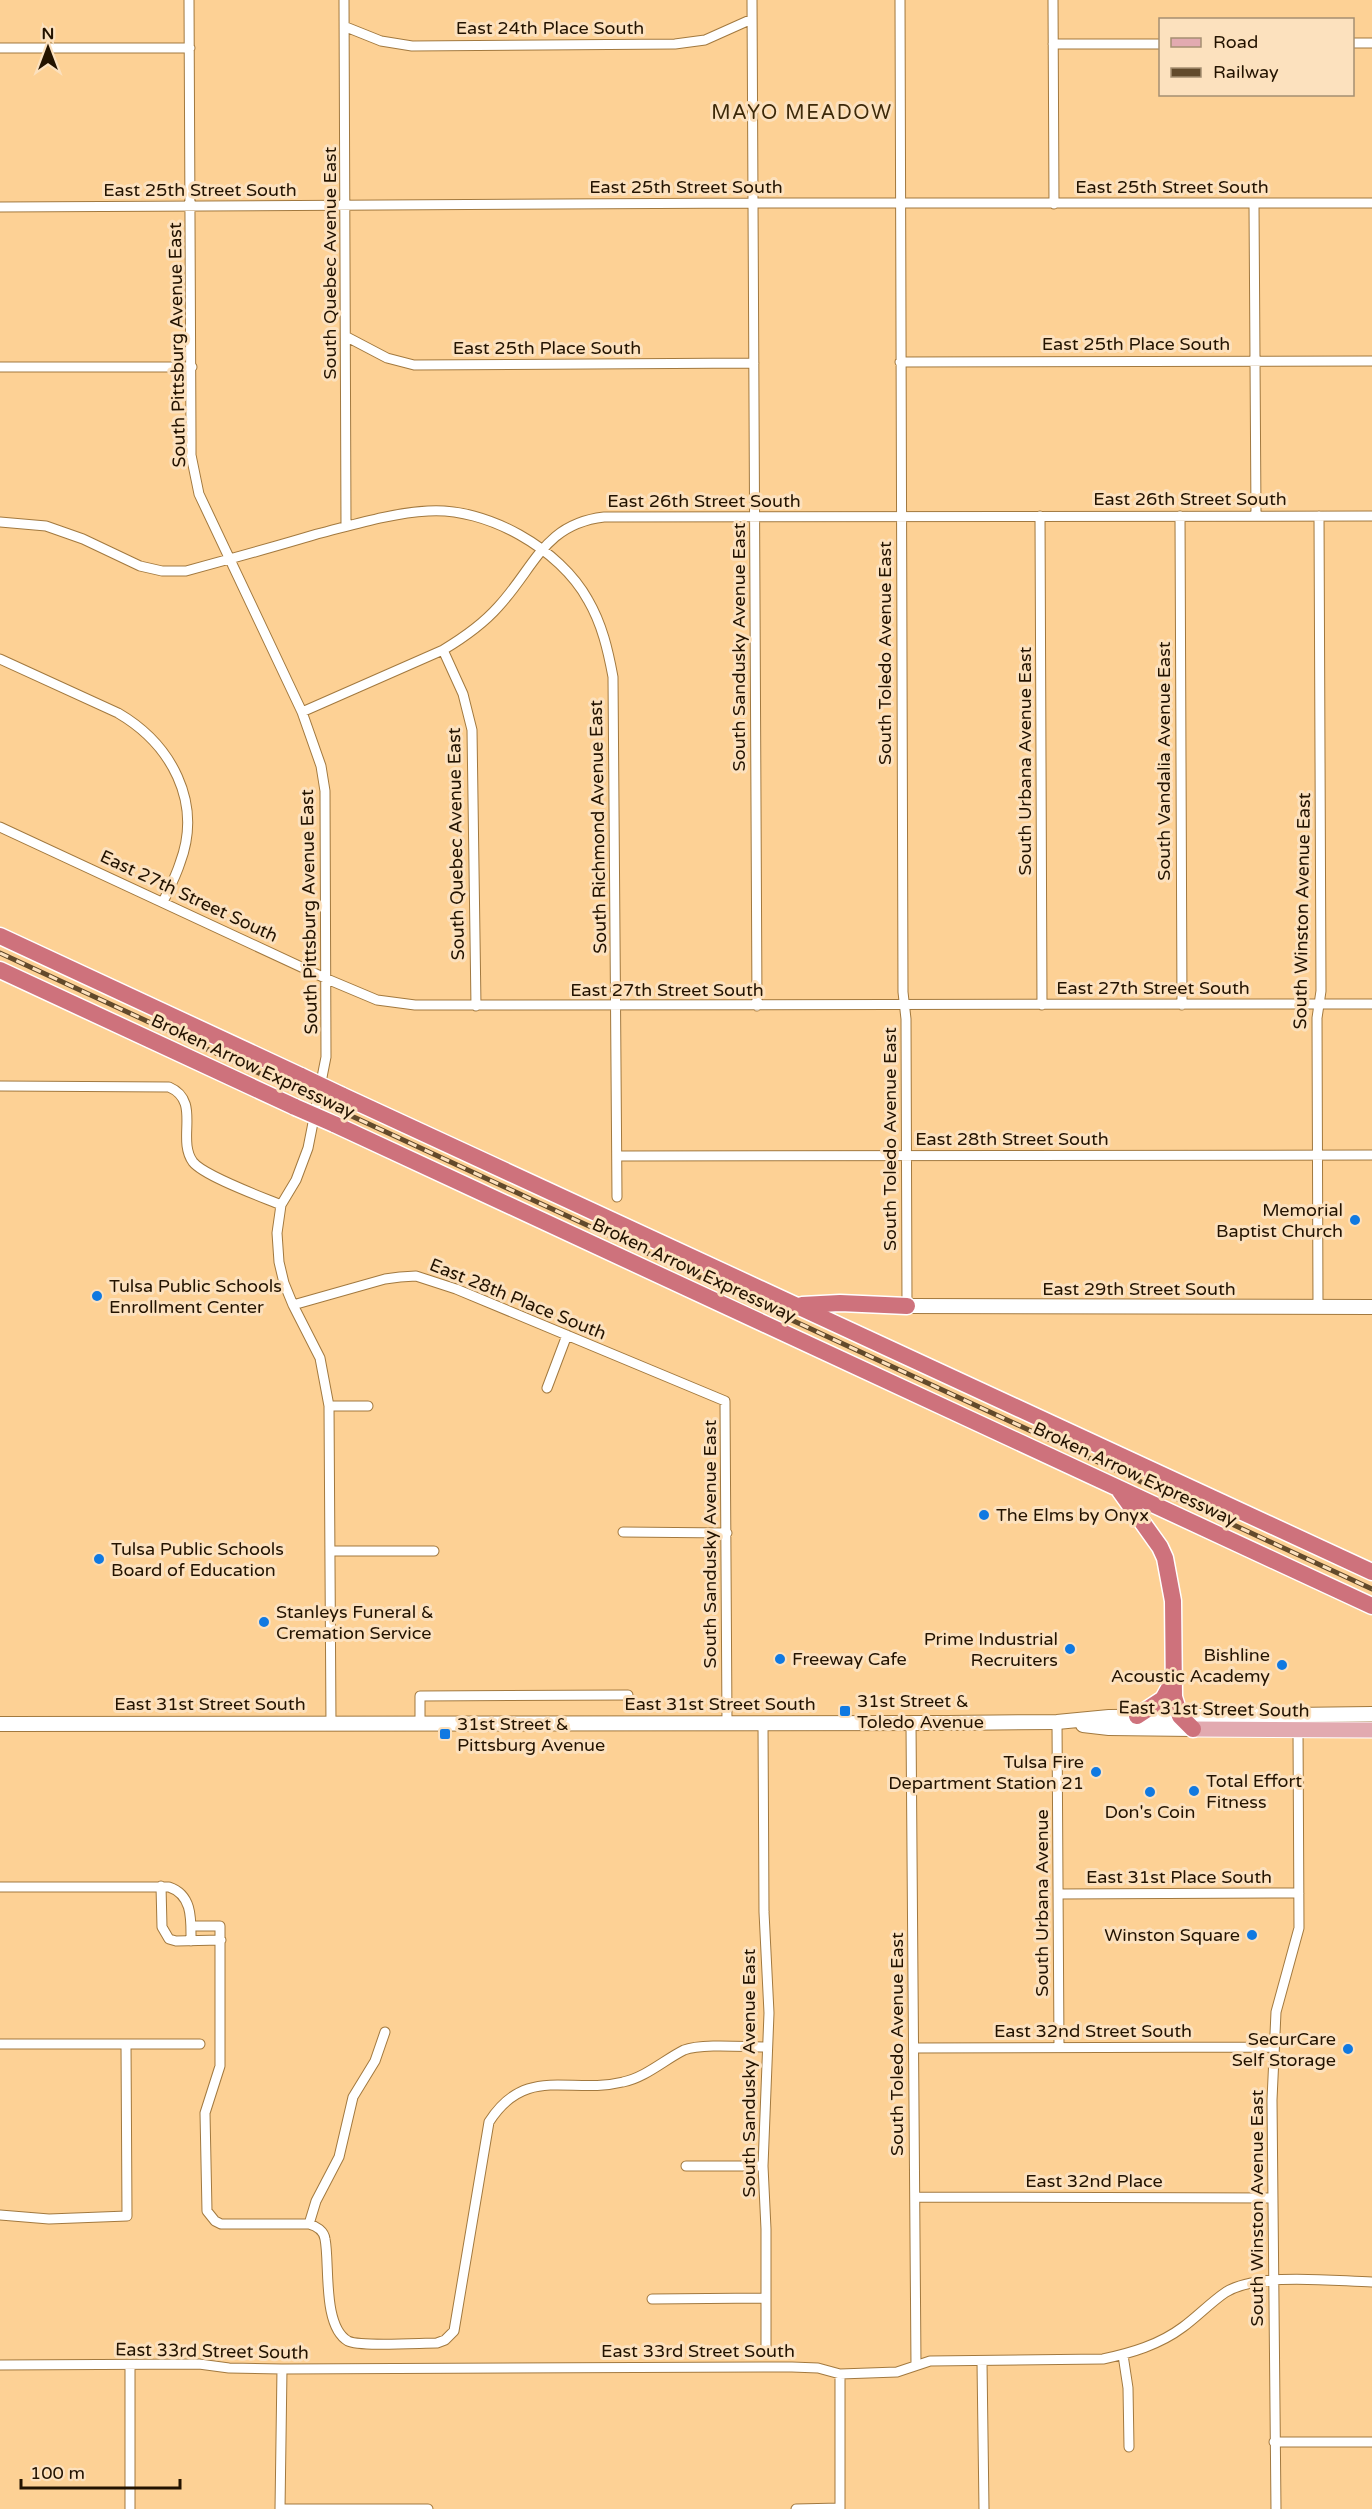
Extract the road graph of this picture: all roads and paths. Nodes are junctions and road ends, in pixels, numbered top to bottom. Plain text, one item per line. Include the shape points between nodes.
1 (189, 0) edge
2 (344, 0) edge
3 (752, 0) edge
4 (900, 0) edge
5 (1053, 0) edge
6 (752, 19) junction
7 (346, 27) junction
8 (1354, 43) edge
9 (1372, 43) edge
10 (1053, 44) junction
11 (1159, 44) edge
12 (0, 48) edge
13 (190, 48) junction
14 (754, 203) junction
15 (1372, 203) edge
16 (1054, 204) junction
17 (1254, 204) junction
18 (346, 205) junction
19 (901, 205) junction
20 (191, 206) junction
21 (0, 207) edge
22 (347, 337) junction
23 (1255, 360) junction
24 (1372, 361) edge
25 (900, 362) junction
26 (754, 363) junction
27 (0, 367) edge
28 (192, 367) junction
29 (1040, 516) junction
30 (1180, 516) junction
31 (1256, 516) junction
32 (1319, 516) junction
33 (1372, 516) edge
34 (755, 517) junction
35 (901, 517) junction
36 (0, 522) edge
37 (346, 526) junction
38 (543, 550) junction
39 (229, 559) junction
40 (442, 650) junction
41 (0, 659) edge
42 (302, 712) junction
43 (0, 827) edge
44 (163, 902) junction
45 (0, 936) edge
46 (0, 970) edge
47 (327, 979) junction
48 (1319, 1004) junction
49 (1372, 1004) edge
50 (904, 1005) junction
51 (1042, 1005) junction
52 (1182, 1005) junction
53 (476, 1006) junction
54 (616, 1006) junction
55 (757, 1006) junction
56 (0, 1086) edge
57 (1317, 1155) junction
58 (1372, 1155) edge
59 (616, 1156) junction
60 (907, 1156) junction
61 (617, 1197) dead end
62 (281, 1205) junction
63 (293, 1305) junction
64 (798, 1305) junction
65 (906, 1306) junction
66 (1318, 1307) junction
67 (1372, 1307) edge
68 (567, 1335) junction
69 (547, 1388) dead end
70 (725, 1401) joint
71 (329, 1406) junction
72 (368, 1406) dead end
73 (1118, 1489) junction
74 (623, 1532) dead end
75 (727, 1533) junction
76 (330, 1551) junction
77 (434, 1551) dead end
78 (1372, 1572) edge
79 (1372, 1606) edge
80 (1173, 1681) junction
81 (628, 1695) dead end
82 (1372, 1714) edge
83 (1137, 1716) junction
84 (1180, 1716) junction
85 (1057, 1722) junction
86 (727, 1723) junction
87 (763, 1723) junction
88 (0, 1724) edge
89 (331, 1724) junction
90 (420, 1724) junction
91 (911, 1724) junction
92 (1193, 1729) junction
93 (1298, 1730) junction
94 (1372, 1730) edge
95 (161, 1886) junction
96 (0, 1887) edge
97 (1299, 1893) junction
98 (1059, 1894) junction
99 (191, 1926) junction
100 (221, 1940) junction
101 (191, 1941) junction
102 (385, 2032) dead end
103 (0, 2044) edge
104 (126, 2044) junction
105 (200, 2044) dead end
106 (767, 2047) junction
107 (1059, 2047) junction
108 (1273, 2047) junction
109 (914, 2048) junction
110 (686, 2166) dead end
111 (763, 2166) junction
112 (915, 2197) junction
113 (1272, 2198) junction
114 (0, 2215) edge
115 (309, 2224) junction
116 (1274, 2280) junction
117 (1372, 2282) edge
118 (766, 2298) junction
119 (652, 2299) dead end
120 (766, 2351) dead end
121 (1123, 2355) junction
122 (982, 2362) junction
123 (0, 2365) edge
124 (130, 2365) junction
125 (916, 2365) junction
126 (282, 2369) junction
127 (840, 2374) junction
128 (1274, 2442) junction
129 (1372, 2442) edge
130 (1129, 2448) dead end
131 (840, 2508) edge
132 (130, 2509) edge
133 (280, 2509) edge
134 (428, 2509) edge
135 (796, 2509) edge
136 (984, 2509) edge
137 (1276, 2509) edge

1 - 13 street, South Pittsburg Avenue East
2 - 7 street, South Quebec Avenue East
3 - 6 street, South Sandusky Avenue East
4 - 19 street, South Toledo Avenue East
5 - 10 street
6 - 7 street, East 24th Place South via 705,40 675,44 412,46 381,41
6 - 14 street, South Sandusky Avenue East
7 - 18 street, South Quebec Avenue East
8 - 9 street
10 - 11 street
10 - 16 street
12 - 13 street
13 - 20 street, South Pittsburg Avenue East
14 - 18 street, East 25th Street South
14 - 19 street, East 25th Street South
14 - 26 street, South Sandusky Avenue East
15 - 17 street, East 25th Street South
16 - 17 street, East 25th Street South
16 - 19 street, East 25th Street South
17 - 23 street
18 - 20 street, East 25th Street South
18 - 22 street, South Quebec Avenue East
19 - 25 street, South Toledo Avenue East
20 - 21 street, East 25th Street South
20 - 28 street, South Pittsburg Avenue East
22 - 26 street, East 25th Place South via 387,358 414,365
22 - 37 street, South Quebec Avenue East
23 - 24 street, East 25th Place South
23 - 25 street, East 25th Place South
23 - 31 street
25 - 35 street, South Toledo Avenue East
26 - 34 street, South Sandusky Avenue East
27 - 28 street
28 - 39 street, South Pittsburg Avenue East via 194,470 199,494
29 - 30 street, East 26th Street South
29 - 35 street, East 26th Street South
29 - 51 street, South Urbana Avenue East
30 - 31 street, East 26th Street South
30 - 52 street, South Vandalia Avenue East
31 - 32 street, East 26th Street South
32 - 33 street, East 26th Street South
32 - 48 street, South Winston Avenue East
34 - 35 street, East 26th Street South
34 - 38 street, East 26th Street South via 588,519 555,534
34 - 55 street, South Sandusky Avenue East
35 - 50 street, South Toledo Avenue East
36 - 39 street via 46,526 140,566 162,571 186,571
37 - 38 street via 420,512 450,513 495,523
37 - 39 street
38 - 40 street, East 26th Street South via 486,620
38 - 54 street, South Richmond Avenue East via 587,598 601,625 613,677
39 - 42 street, South Pittsburg Avenue East
40 - 42 street, East 26th Street South
40 - 53 street, South Quebec Avenue East via 463,694 472,730
41 - 44 street via 118,713 147,733 165,753 182,790 186,824 181,863
42 - 47 street, South Pittsburg Avenue East via 318,756 325,791
43 - 44 street, East 27th Street South
44 - 47 street, East 27th Street South
45 - 64 highway, Broken Arrow Expressway, bridge
46 - 73 highway, Broken Arrow Expressway, bridge
47 - 53 street, East 27th Street South via 377,1000
47 - 62 street, South Pittsburg Avenue East via 326,1057 309,1140 296,1180
48 - 49 street, East 27th Street South
48 - 52 street, East 27th Street South
48 - 57 street, South Winston Avenue East
50 - 51 street, East 27th Street South
50 - 55 street, East 27th Street South
50 - 60 street, South Toledo Avenue East
51 - 52 street, East 27th Street South
53 - 54 street, East 27th Street South
54 - 55 street, East 27th Street South
54 - 59 street, South Richmond Avenue East
56 - 62 street via 162,1085 175,1090 187,1107 192,1160 206,1171
57 - 58 street, East 28th Street South
57 - 60 street, East 28th Street South
57 - 66 street, South Winston Avenue East
59 - 60 street, East 28th Street South
59 - 61 street, South Richmond Avenue East
60 - 65 street, South Toledo Avenue East
62 - 63 street, South Pittsburg Avenue East via 277,1233 279,1262
63 - 68 street, East 28th Place South via 385,1279 416,1276
63 - 71 street, South Pittsburg Avenue East via 320,1358
64 - 65 highway
64 - 78 highway, Broken Arrow Expressway
65 - 66 main road, East 29th Street South
66 - 67 main road, East 29th Street South
68 - 69 street
68 - 70 street, East 28th Place South
70 - 75 street, South Sandusky Avenue East
71 - 72 street
71 - 76 street, South Pittsburg Avenue East
73 - 79 highway, Broken Arrow Expressway
73 - 80 highway via 1160,1547 1169,1573
74 - 75 street
75 - 86 street, South Sandusky Avenue East
76 - 77 street
76 - 89 street, South Pittsburg Avenue East
80 - 83 highway via 1162,1699
80 - 84 highway
81 - 90 street, East 31st Street South via 420,1696
82 - 84 main road, East 31st Street South
83 - 84 main road, East 31st Street South
83 - 85 main road, East 31st Street South
84 - 92 highway
85 - 91 main road, East 31st Street South
85 - 92 main road, East 31st Street South via 1109,1728
85 - 98 street, South Urbana Avenue
86 - 87 main road, East 31st Street South
86 - 90 main road, East 31st Street South
87 - 91 main road, East 31st Street South
87 - 106 street, South Sandusky Avenue East
88 - 89 main road, East 31st Street South
89 - 90 main road, East 31st Street South
91 - 109 street, South Toledo Avenue East
92 - 93 main road, East 31st Street South
93 - 94 main road, East 31st Street South
93 - 97 street, South Winston Avenue East
95 - 96 street
95 - 99 street via 183,1896
95 - 101 street via 165,1934 176,1941
97 - 98 street, East 31st Place South
97 - 108 street, South Winston Avenue East via 1299,1928 1280,1992
98 - 107 street, South Urbana Avenue
99 - 100 street via 220,1926
99 - 101 street
100 - 101 street
100 - 115 street via 220,2066 205,2113 207,2211 215,2221 228,2225
102 - 115 street via 375,2061 353,2097 339,2157 316,2201
103 - 104 street
104 - 105 street
104 - 114 street via 127,2216 49,2219
106 - 111 street, South Sandusky Avenue East
106 - 115 street via 686,2049 627,2081 612,2085 546,2085 519,2091 508,2098 489,2122 454,2331 445,2340 347,2340 334,2318 328,2295 325,2237
107 - 108 street, East 32nd Street South
107 - 109 street, East 32nd Street South
108 - 113 street, South Winston Avenue East
109 - 112 street, South Toledo Avenue East
110 - 111 street
111 - 118 street, South Sandusky Avenue East
112 - 113 street, East 32nd Place
112 - 125 street, South Toledo Avenue East
113 - 116 street, South Winston Avenue East
116 - 117 street, East 33rd Street South
116 - 121 street, East 33rd Street South via 1226,2292 1182,2328
116 - 128 street, South Winston Avenue East
118 - 119 street
118 - 120 street, South Sandusky Avenue East
121 - 122 street, East 33rd Street South via 1084,2361
121 - 130 street
122 - 125 street, East 33rd Street South via 930,2361
122 - 136 street
123 - 124 street, East 33rd Street South
124 - 126 street, East 33rd Street South
124 - 132 street
125 - 127 street, East 33rd Street South via 897,2372
126 - 127 street, East 33rd Street South via 792,2367
126 - 133 street
127 - 131 street
128 - 129 street
128 - 137 street, South Winston Avenue East
131 - 135 street
133 - 134 street

